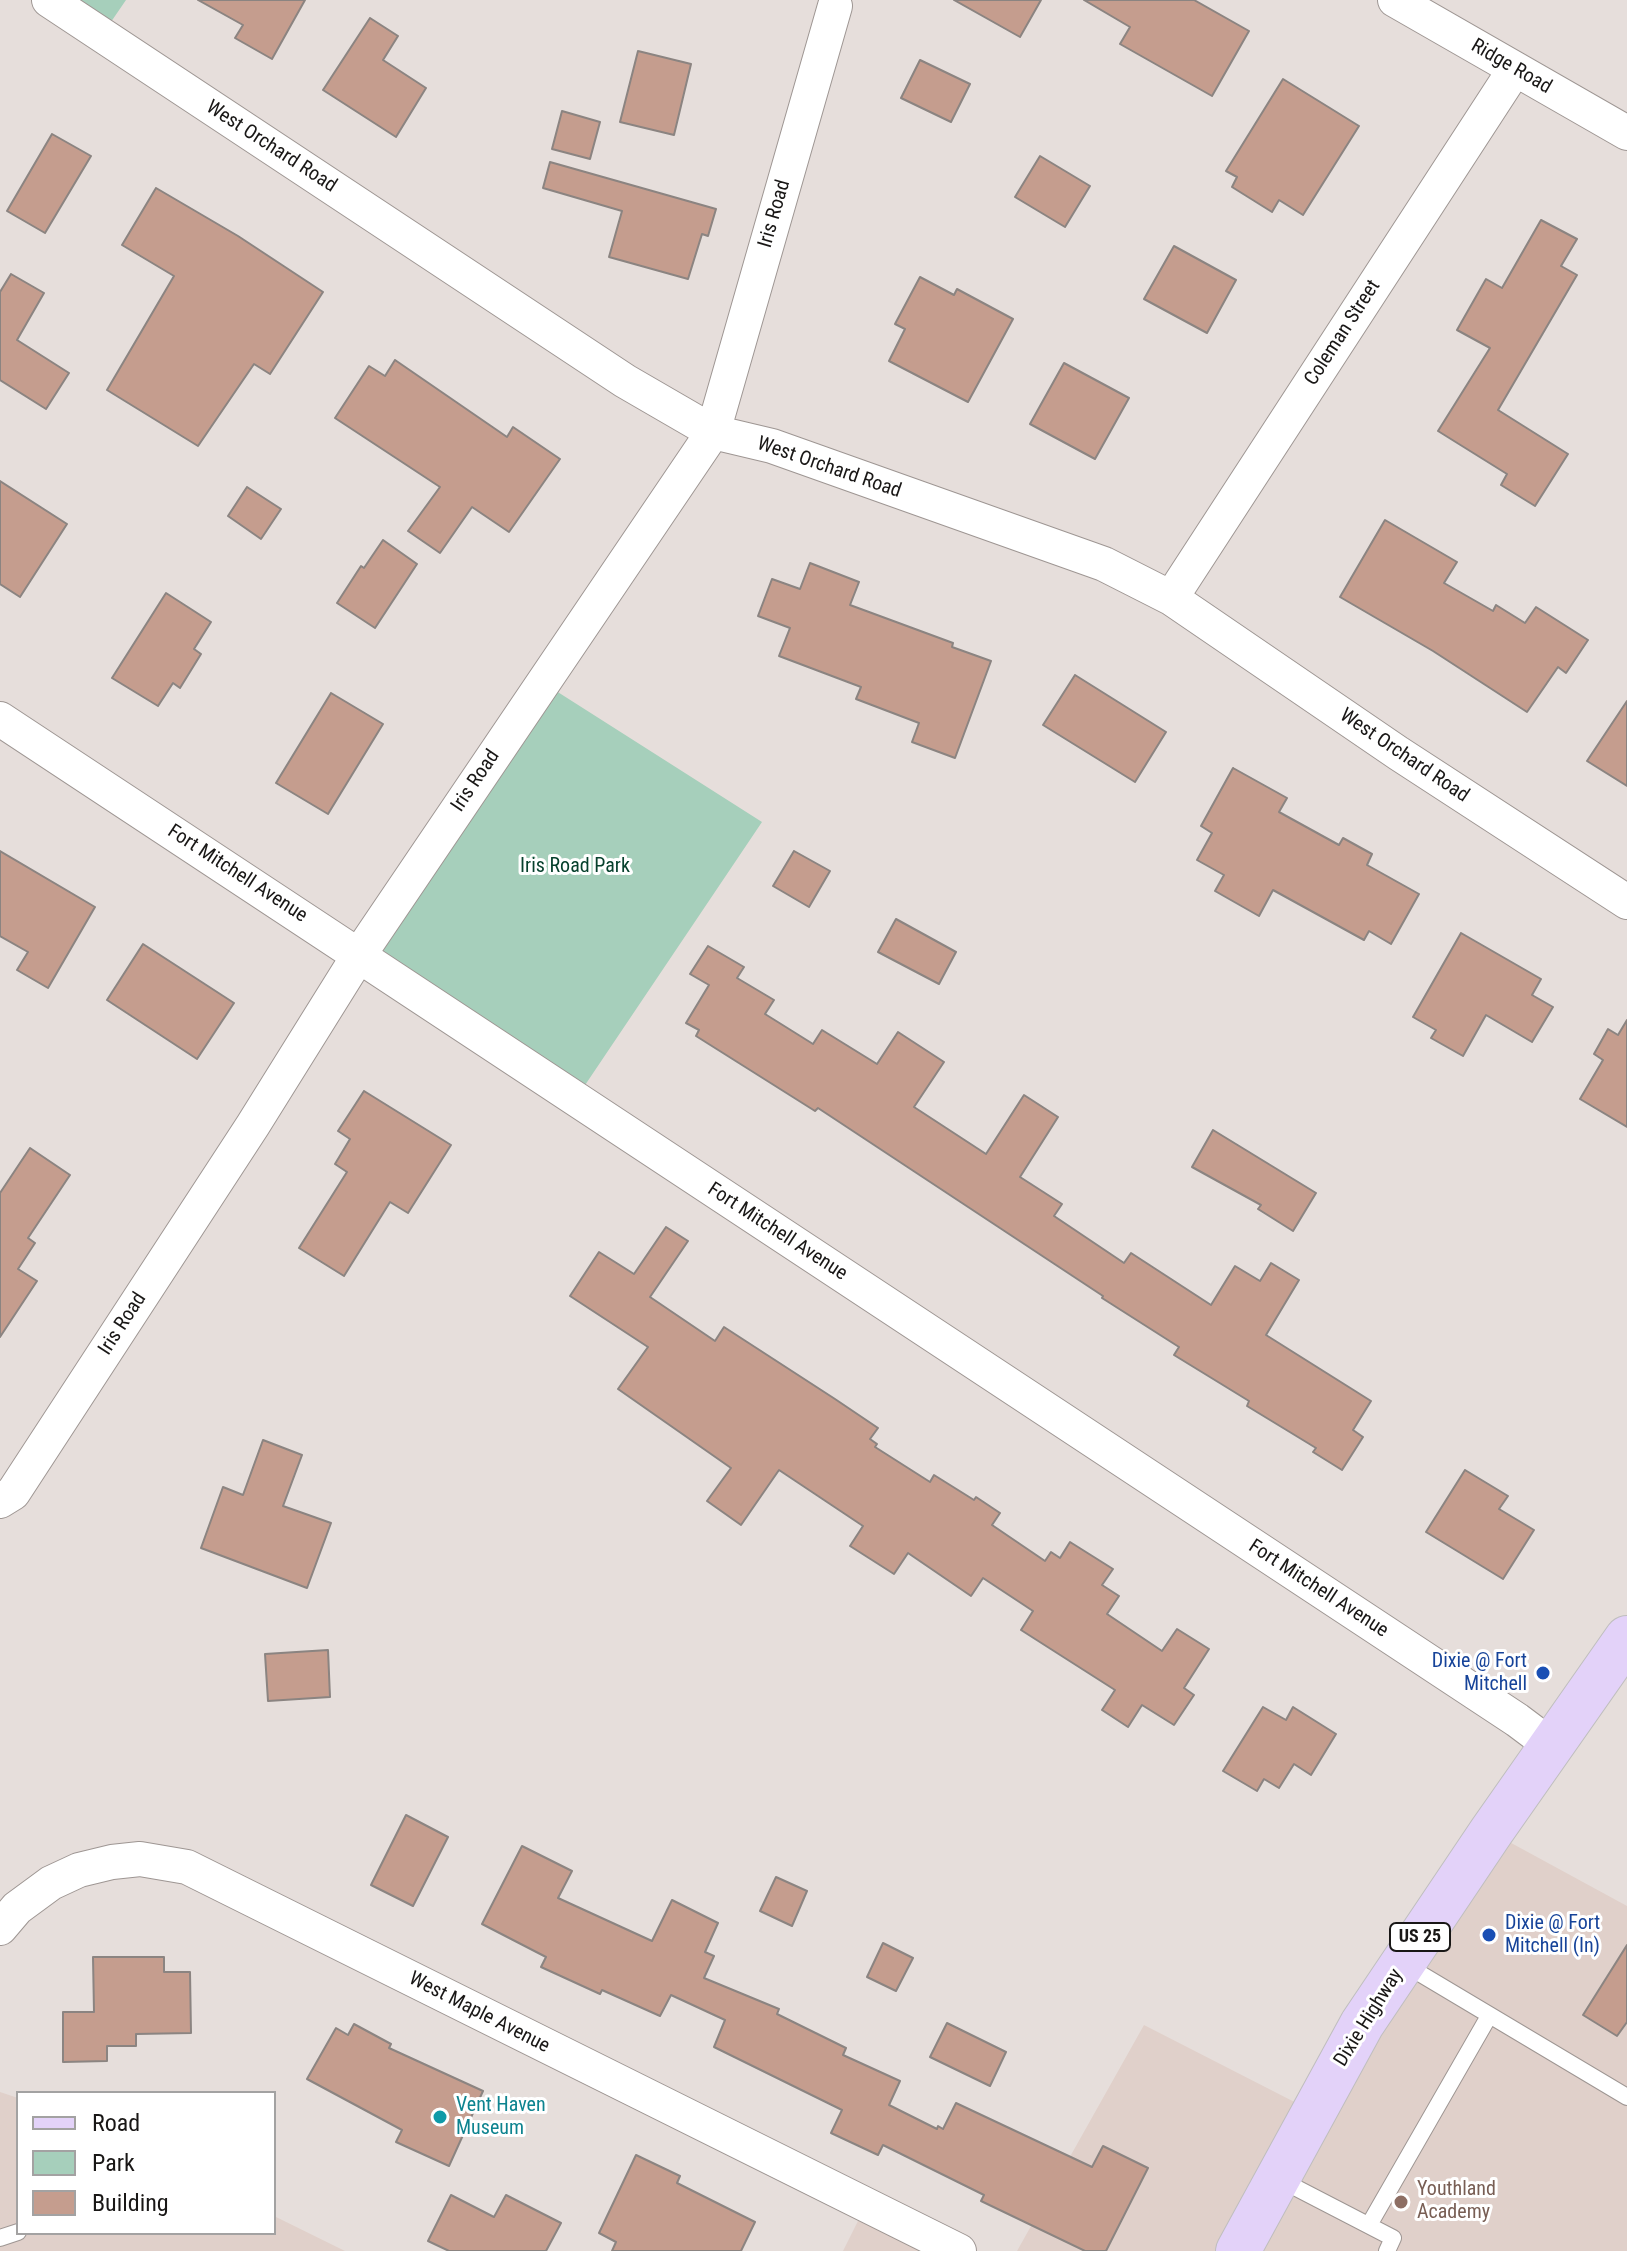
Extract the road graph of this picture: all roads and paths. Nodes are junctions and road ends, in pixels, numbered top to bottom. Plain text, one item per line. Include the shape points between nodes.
1 (49, 0) edge
2 (1395, 0) edge
3 (834, 3) edge
4 (1515, 69) junction
5 (1627, 133) edge
6 (713, 432) junction
7 (1171, 598) junction
8 (0, 719) edge
9 (1627, 902) edge
10 (359, 955) junction
11 (0, 1501) edge
12 (1627, 1638) edge
13 (1553, 1747) junction
14 (0, 1928) edge
15 (1403, 1963) junction
16 (1489, 2016) junction
17 (1627, 2097) edge
18 (1278, 2178) junction
19 (1369, 2225) junction
20 (940, 2247) edge
21 (1238, 2251) edge
22 (1387, 2251) edge

1 - 6 street, West Orchard Road via 612,373
2 - 4 street, Ridge Road
3 - 6 street, Iris Road
4 - 5 street, Ridge Road
4 - 7 street, Coleman Street
6 - 7 street, West Orchard Road via 772,446 1104,564
6 - 10 street, Iris Road
7 - 9 street, West Orchard Road
8 - 10 street, Fort Mitchell Avenue
10 - 11 street, Iris Road via 13,1493
10 - 13 street, Fort Mitchell Avenue
12 - 13 main road, Dixie Highway / US 25
13 - 15 main road, Dixie Highway / US 25
14 - 20 street, West Maple Avenue via 51,1883 79,1870 140,1859 187,1867
15 - 16 lane
15 - 18 main road, Dixie Highway / US 25 via 1362,2024
16 - 17 lane
16 - 19 lane
18 - 19 lane
18 - 21 main road, Dixie Highway / US 25
19 - 22 lane via 1393,2238

